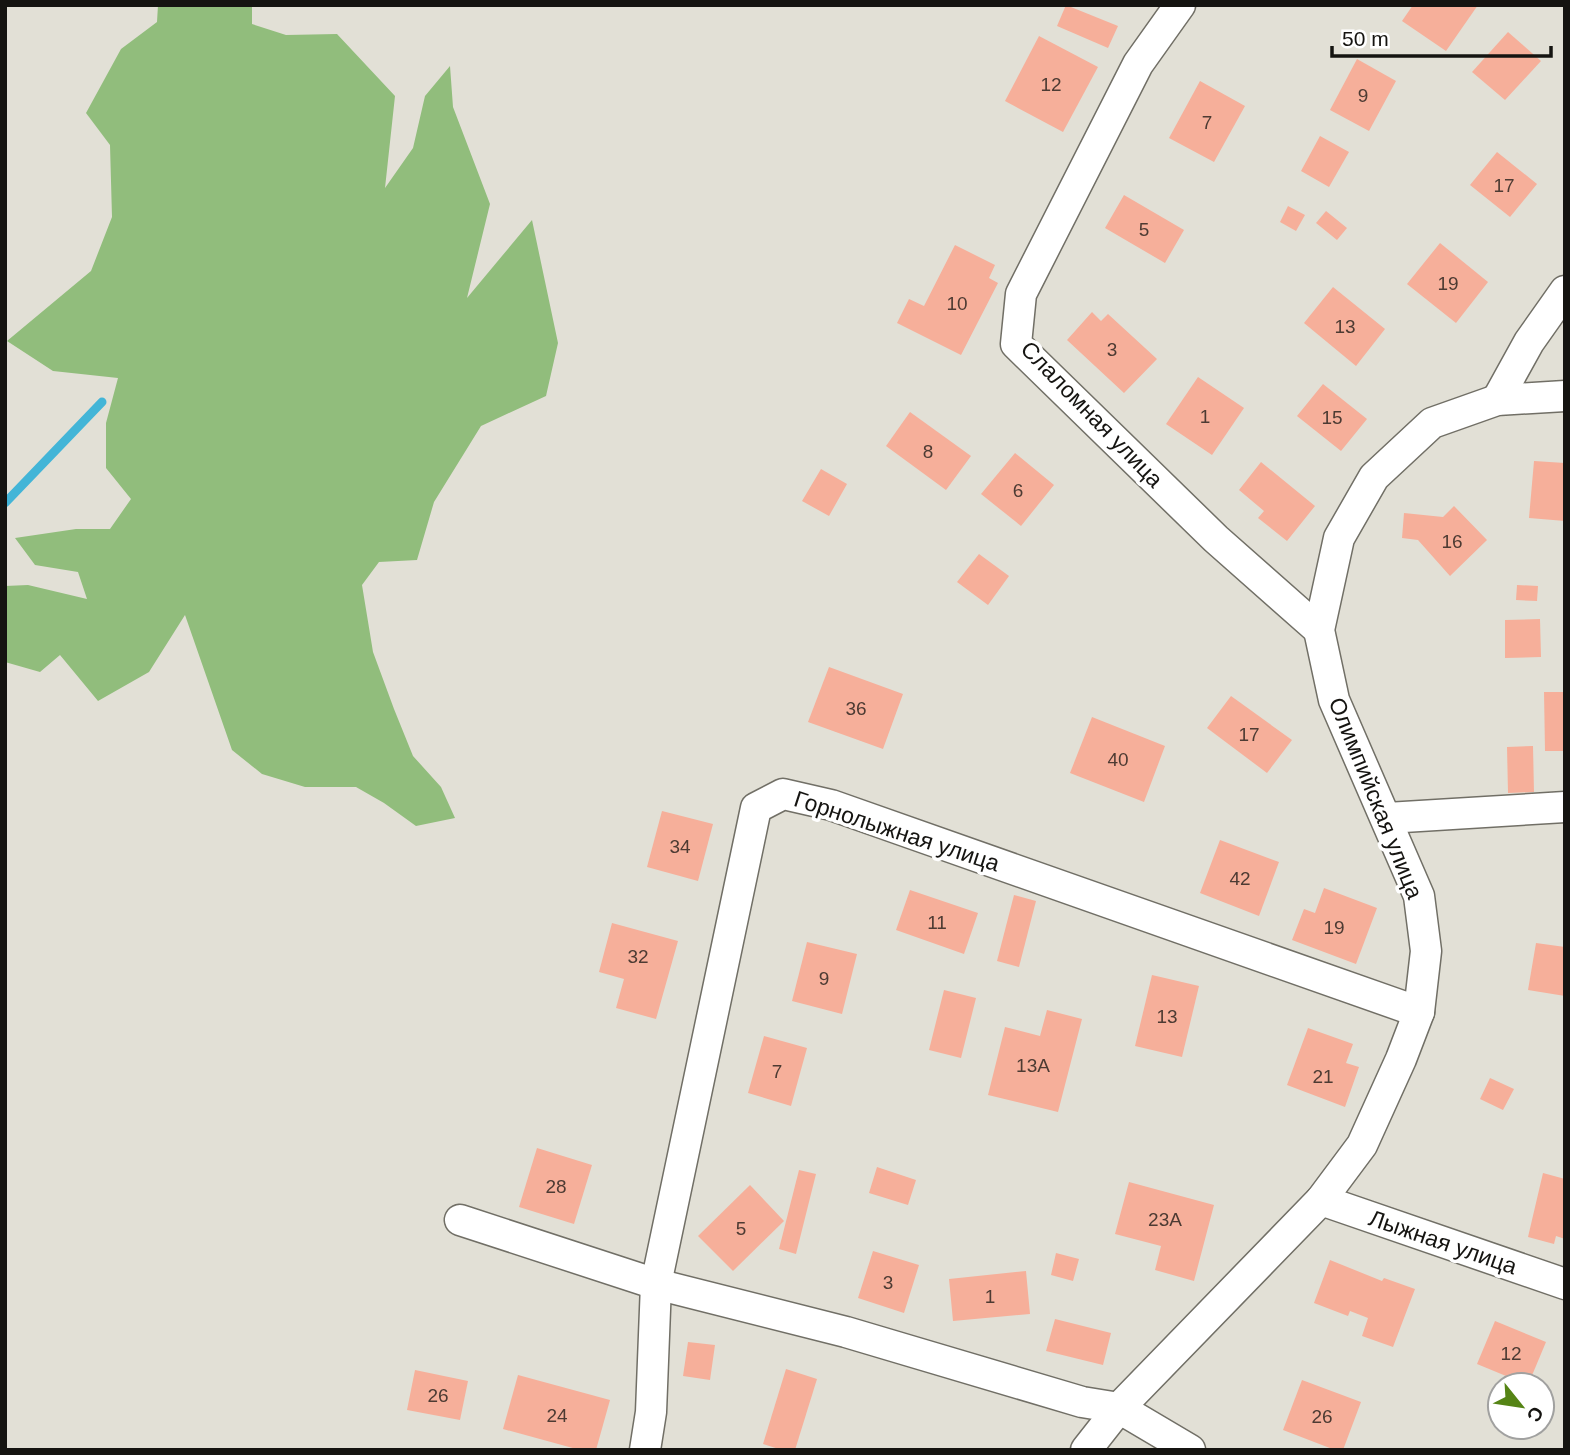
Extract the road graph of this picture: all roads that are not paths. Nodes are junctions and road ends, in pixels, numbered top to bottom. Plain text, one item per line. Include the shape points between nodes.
1 (1180, 5) edge
2 (1565, 290) edge
3 (1565, 396) edge
4 (1497, 400) junction
5 (1319, 630) junction
6 (1565, 807) edge
7 (1387, 818) junction
8 (1419, 1012) junction
9 (1321, 1200) junction
10 (460, 1220) dead end
11 (656, 1284) junction
12 (1565, 1284) edge
13 (1119, 1408) junction
14 (645, 1450) edge
15 (1086, 1450) edge
16 (1190, 1450) edge

1 - 5 street, Слаломная улица via 1138,64 1021,294 1017,344 1216,539
2 - 4 street
3 - 4 street, Олимпийская улица
4 - 5 street, Олимпийская улица via 1433,423 1374,477 1339,538
5 - 7 street, Олимпийская улица via 1334,701
6 - 7 street
7 - 8 street, Олимпийская улица via 1419,896 1426,951
8 - 9 street, Олимпийская улица via 1362,1145
8 - 11 street, Горнолыжная улица via 831,805 783,794 756,808
9 - 12 street, Лыжная улица
9 - 13 street, Олимпийская улица
10 - 11 street
11 - 13 street via 846,1332 1082,1402
11 - 14 street, Горнолыжная улица
13 - 15 street
13 - 16 street

